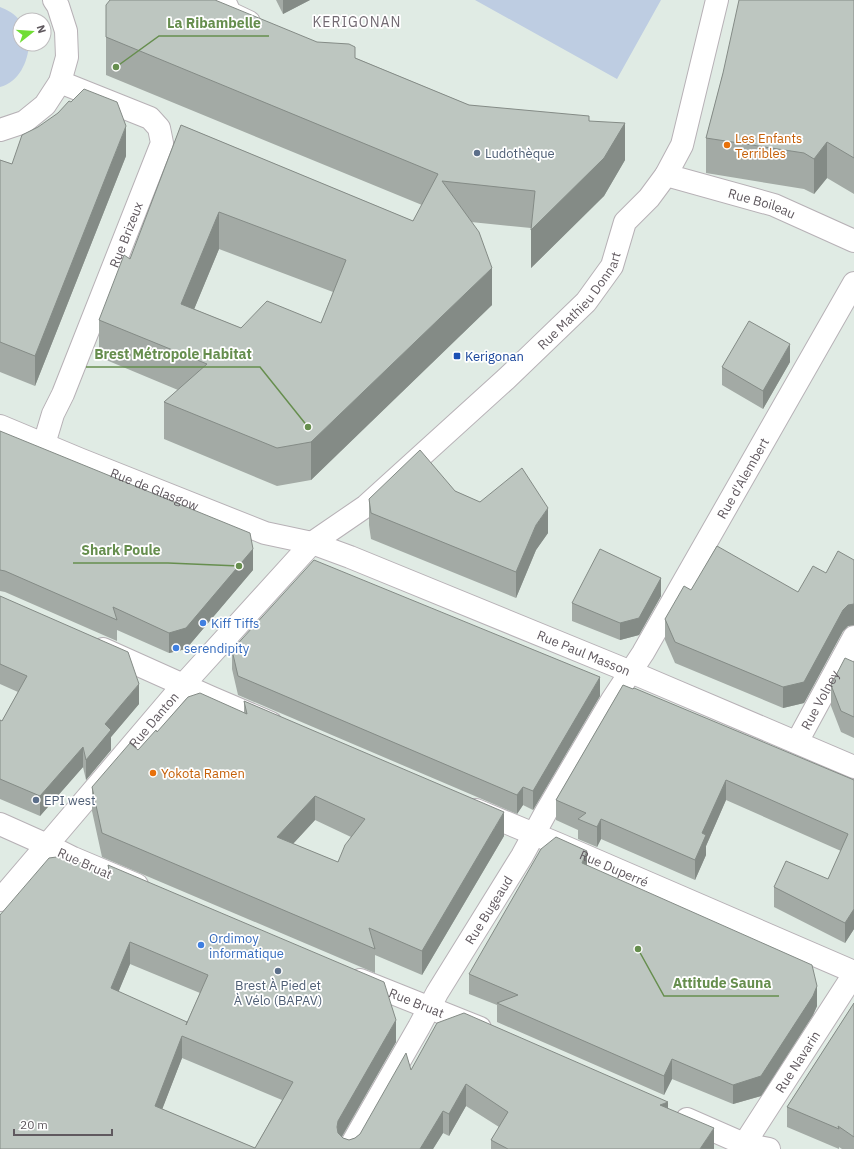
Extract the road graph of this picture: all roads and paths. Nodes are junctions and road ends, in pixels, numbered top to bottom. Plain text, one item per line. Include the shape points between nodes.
1 (224, 0) edge
2 (716, 0) edge
3 (61, 2) edge
4 (264, 28) edge
5 (60, 82) junction
6 (0, 130) edge
7 (666, 175) junction
8 (854, 241) edge
9 (854, 283) edge
10 (0, 426) edge
11 (44, 444) junction
12 (312, 543) junction
13 (854, 637) edge
14 (86, 641) edge
15 (631, 672) junction
16 (184, 684) junction
17 (290, 731) edge
18 (797, 742) junction
19 (854, 767) edge
20 (457, 803) edge
21 (0, 824) edge
22 (534, 834) junction
23 (47, 845) junction
24 (153, 892) edge
25 (0, 900) edge
26 (342, 972) edge
27 (854, 973) edge
28 (429, 1008) junction
29 (495, 1035) edge
30 (668, 1110) edge
31 (743, 1147) edge
32 (349, 1149) edge
33 (769, 1149) edge

1 - 4 street via 230,12
2 - 7 street, Rue Mathieu Donnart via 682,145
3 - 5 street via 67,57
5 - 6 street via 46,105 24,122
5 - 11 street, Rue Brizeux via 150,118 160,128 162,143 53,414
7 - 8 street, Rue Boileau via 774,205
7 - 12 street, Rue Mathieu Donnart via 649,198 625,222 612,266 586,302 506,379 366,506
9 - 15 street, Rue d'Alembert
10 - 11 street, Rue de Glasgow
11 - 12 street, Rue de Glasgow via 266,533
12 - 15 street, Rue Paul Masson
12 - 16 street, Rue Danton
13 - 18 street, Rue Volney
14 - 16 street
15 - 18 street, Rue Paul Masson
15 - 22 street, Rue Bugeaud
16 - 17 street
16 - 23 street, Rue Danton
18 - 19 street, Rue Paul Masson
20 - 22 street, Rue Duperré
21 - 23 street, Rue Bruat
22 - 27 street, Rue Duperré
22 - 28 street, Rue Bugeaud
23 - 24 street, Rue Bruat
23 - 25 street, Rue Danton
26 - 28 street, Rue Bruat
27 - 31 street, Rue Navarin
28 - 29 street, Rue Bruat
28 - 32 street, Rue Bugeaud
30 - 31 street
31 - 33 street

